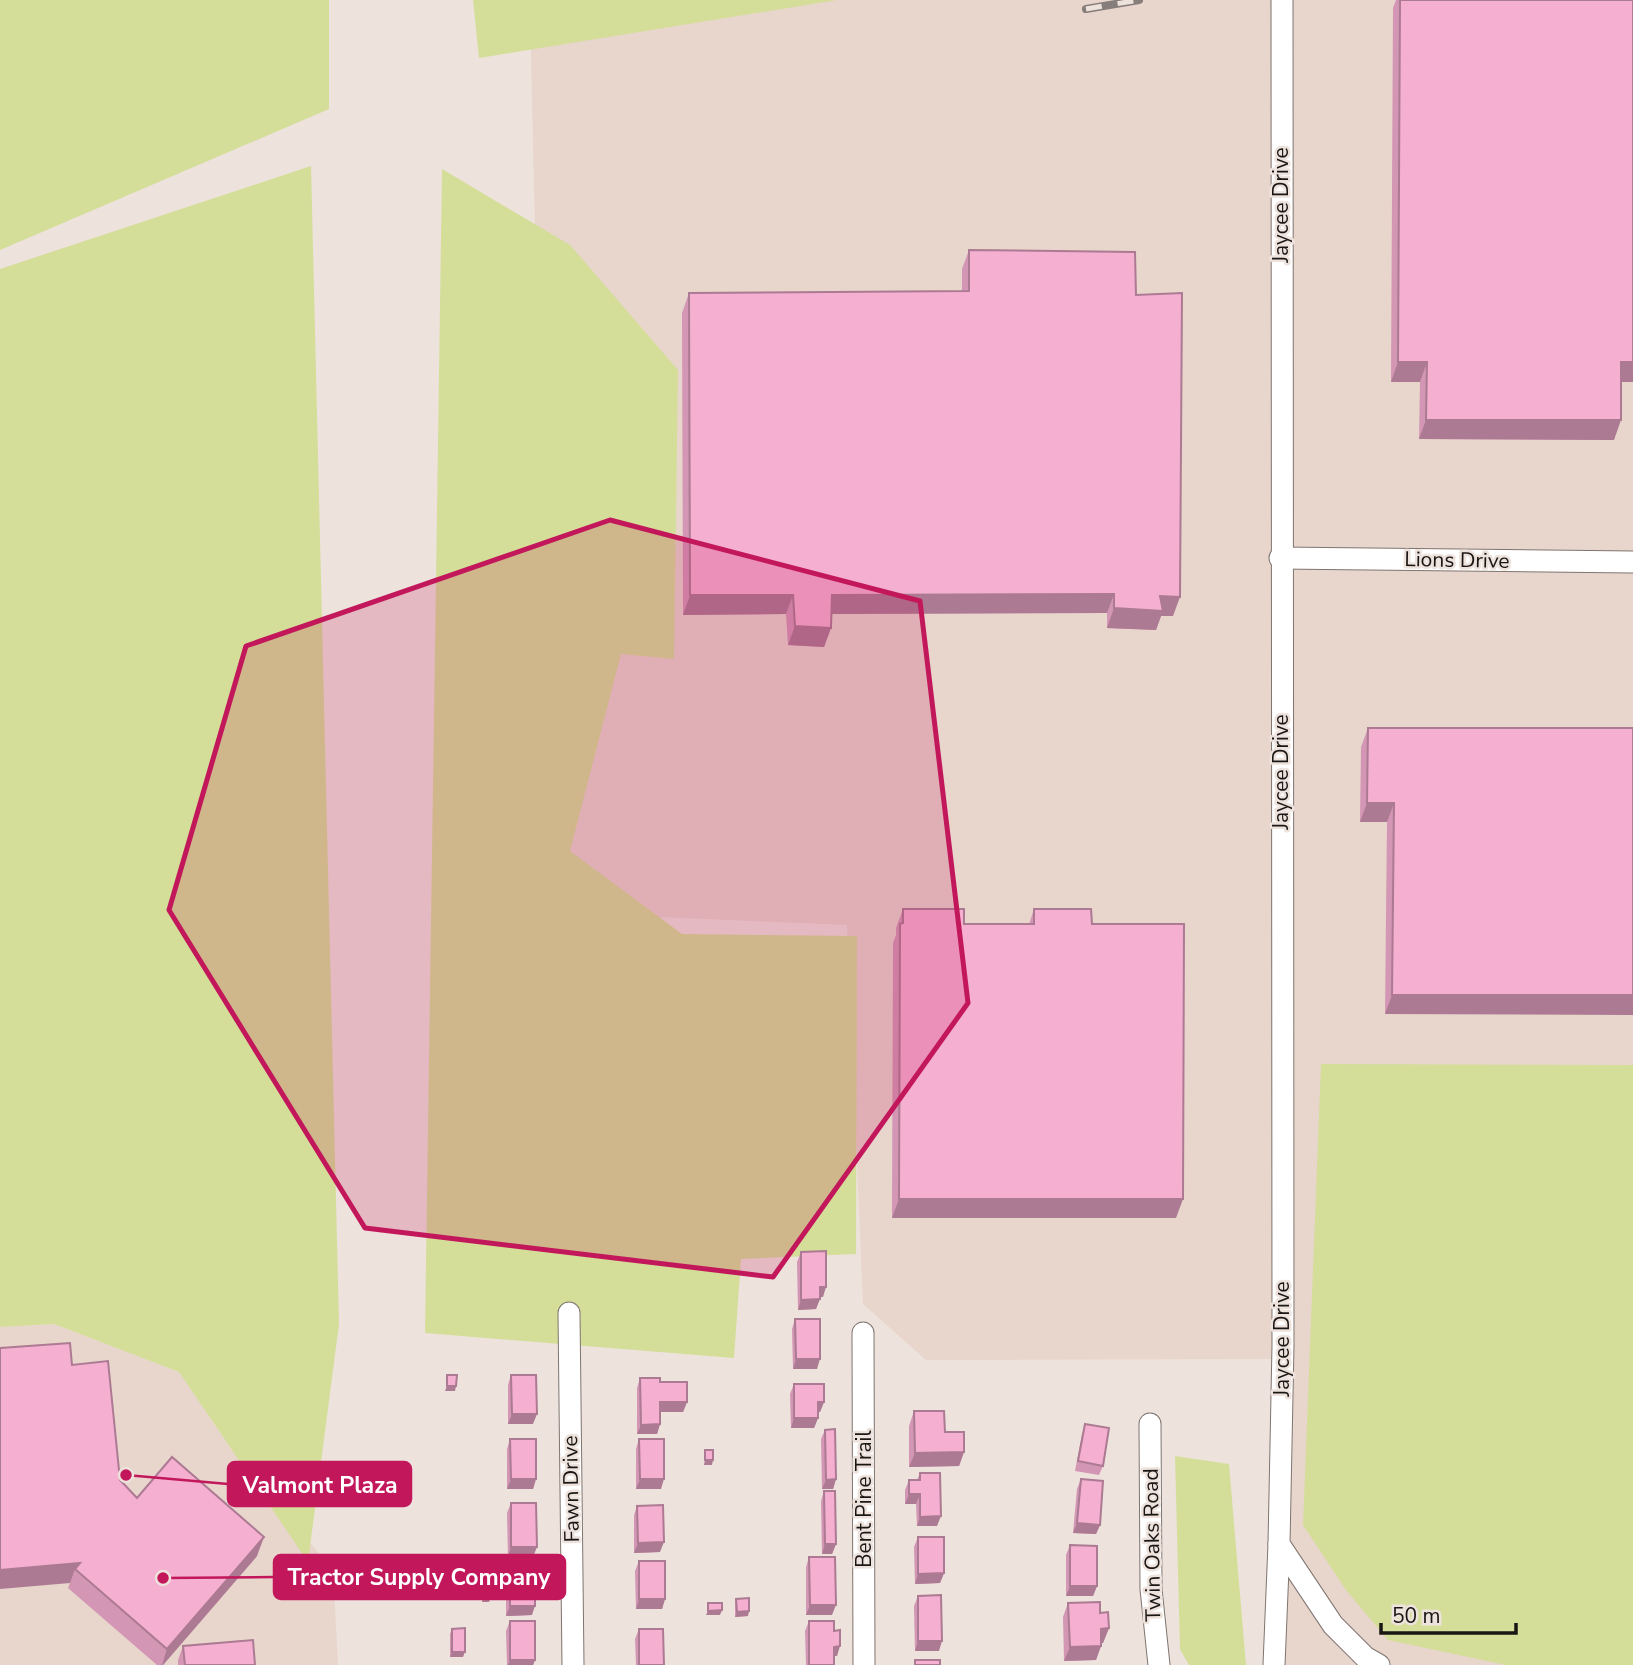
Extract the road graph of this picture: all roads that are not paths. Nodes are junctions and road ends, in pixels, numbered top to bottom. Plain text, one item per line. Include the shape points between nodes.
1 (1282, 0) edge
2 (1280, 558) junction
3 (1633, 562) edge
4 (569, 1313) dead end
5 (863, 1333) dead end
6 (1150, 1424) dead end
7 (1279, 1544) junction
8 (573, 1665) edge
9 (864, 1665) edge
10 (1160, 1665) edge
11 (1274, 1665) edge
12 (1379, 1665) edge

1 - 2 street, Jaycee Drive
2 - 3 street, Lions Drive
2 - 7 street, Jaycee Drive via 1283,1345
4 - 8 street, Fawn Drive
5 - 9 street, Bent Pine Trail
6 - 10 street, Twin Oaks Road via 1151,1589
7 - 11 street, Jaycee Drive
7 - 12 street via 1333,1625 1364,1657

